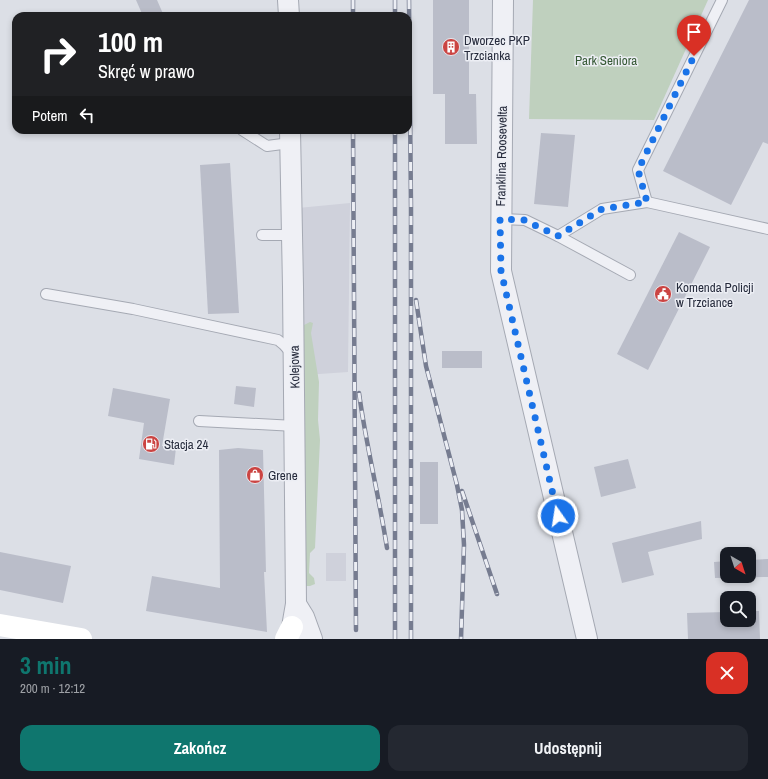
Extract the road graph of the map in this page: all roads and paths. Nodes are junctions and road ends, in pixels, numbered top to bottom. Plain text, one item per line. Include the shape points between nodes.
1 (288, 0) edge
2 (503, 0) edge
3 (722, 0) edge
4 (289, 12) edge
5 (248, 134) edge
6 (290, 137) edge
7 (647, 202) junction
8 (500, 219) junction
9 (768, 229) edge
10 (262, 235) dead end
11 (292, 235) junction
12 (558, 236) junction
13 (630, 275) dead end
14 (46, 294) dead end
15 (294, 357) junction
16 (199, 421) dead end
17 (295, 426) junction
18 (0, 625) edge
19 (295, 625) edge
20 (69, 638) edge
21 (312, 639) edge
22 (586, 639) edge

1 - 4 street
2 - 8 street, Franklina Roosevelta
3 - 7 lane via 638,170
5 - 6 lane via 266,146
6 - 11 street, Kolejowa
7 - 9 lane
7 - 12 lane via 602,209
8 - 12 lane via 524,220
8 - 22 street, Franklina Roosevelta via 501,271
10 - 11 lane
11 - 15 street, Kolejowa
12 - 13 lane
14 - 15 lane via 133,309 278,340
15 - 17 street, Kolejowa
16 - 17 lane
17 - 19 street, Kolejowa
18 - 20 main road
19 - 21 street, Kolejowa

